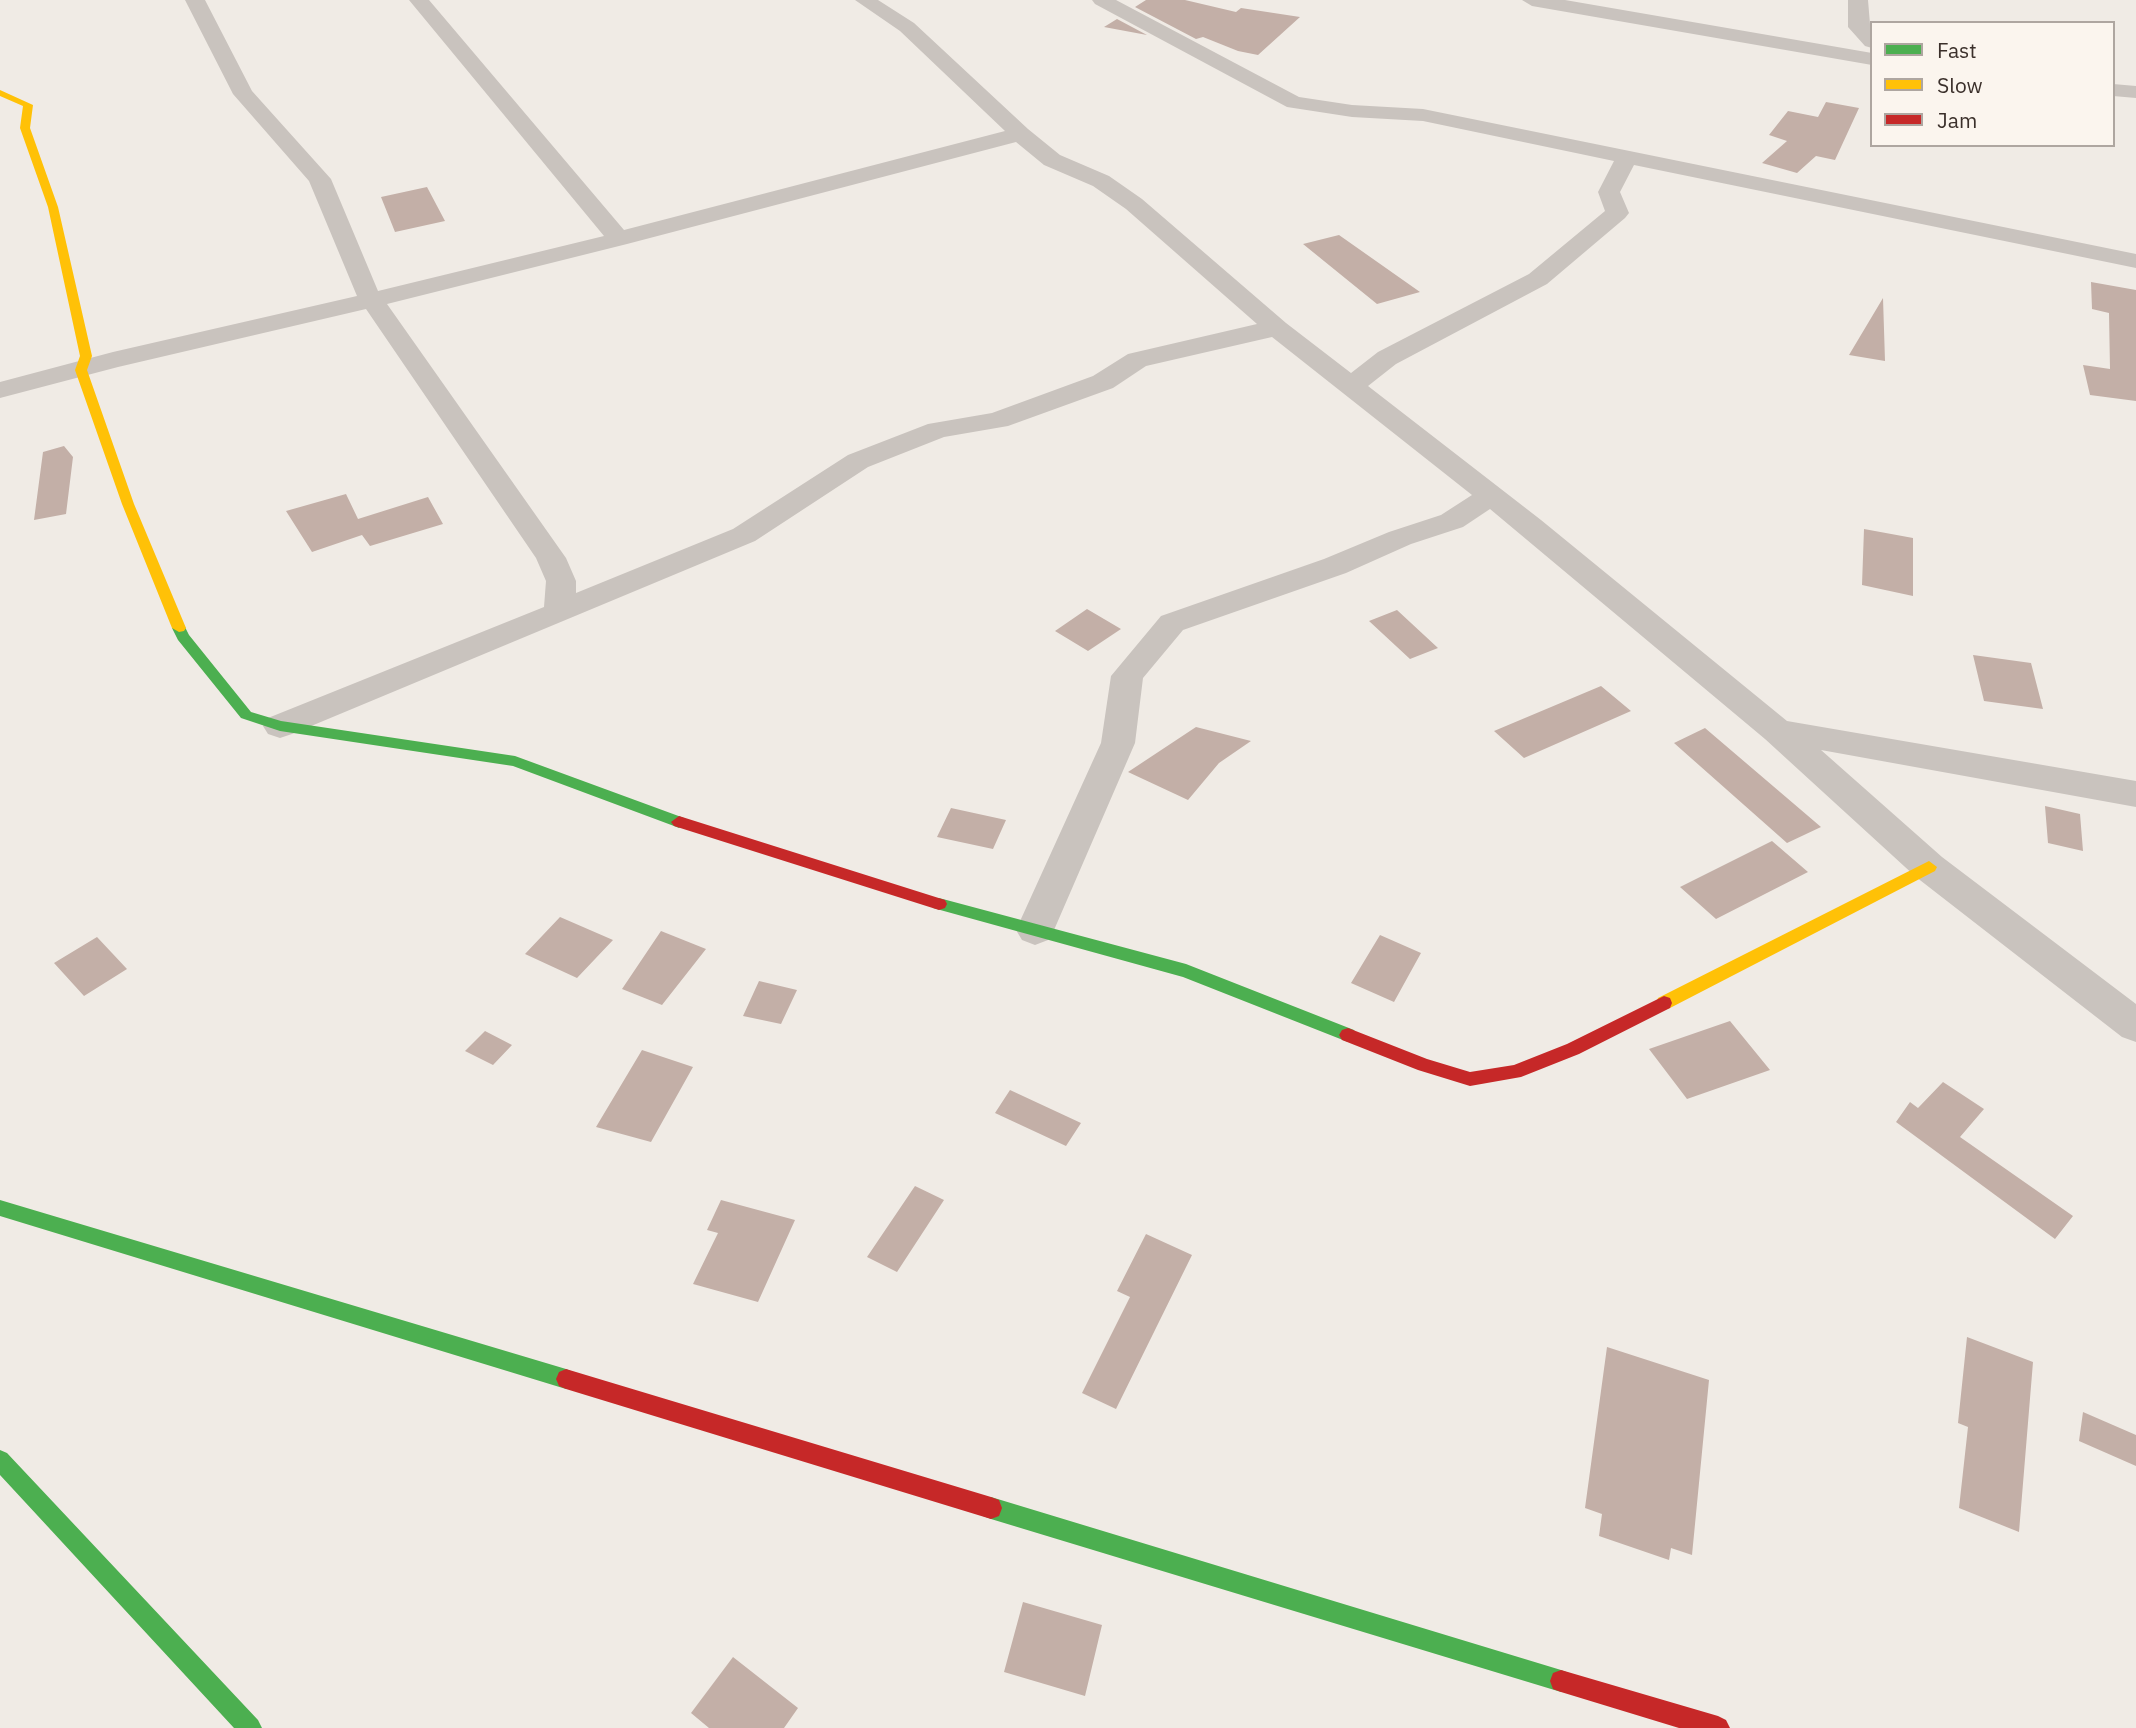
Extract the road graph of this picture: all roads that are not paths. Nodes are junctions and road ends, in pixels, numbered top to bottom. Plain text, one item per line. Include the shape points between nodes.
1 (195, 0) edge
2 (419, 0) edge
3 (865, 0) edge
4 (1102, 0) edge
5 (1534, 0) edge
6 (1858, 0) edge
7 (1870, 41) edge
8 (1870, 59) edge
9 (2115, 90) edge
10 (2136, 92) edge
11 (0, 93) edge
12 (1020, 134) junction
13 (1627, 158) junction
14 (619, 239) junction
15 (2136, 261) edge
16 (372, 300) junction
17 (1278, 328) junction
18 (81, 370) junction
19 (1351, 386) junction
20 (0, 390) edge
21 (1491, 495) junction
22 (558, 612) junction
23 (280, 726) junction
24 (1777, 731) junction
25 (2136, 794) edge
26 (1928, 867) junction
27 (1035, 930) junction
28 (2136, 1026) edge
29 (0, 1208) edge
30 (0, 1460) edge
31 (250, 1728) edge
32 (1718, 1728) edge

1 - 16 street via 243,94 320,179
2 - 14 street
3 - 12 street via 907,27
4 - 13 street via 1294,103 1423,115
5 - 8 street
6 - 7 street via 1858,27
9 - 10 street
11 - 18 street via 28,105 25,128 52,207 86,356
12 - 14 street
12 - 17 street via 1052,160 1101,181 1135,204
13 - 15 street
13 - 19 street via 1609,192 1617,213 1538,279 1387,358
14 - 16 street
16 - 18 street
16 - 22 street via 551,558 561,581
17 - 19 street
17 - 22 street via 1138,360 1103,382 998,420 939,430 858,461 744,535
18 - 20 street
18 - 23 street via 128,504 183,636 246,715
19 - 21 street
21 - 24 street
21 - 27 street via 1452,521 1172,623 1127,676 1118,743
22 - 23 street
23 - 27 street via 515,761 653,814 919,899
24 - 25 street
24 - 26 street
26 - 27 street via 1573,1049 1515,1072 1470,1079 1186,971
26 - 28 street
29 - 32 street
30 - 31 street

